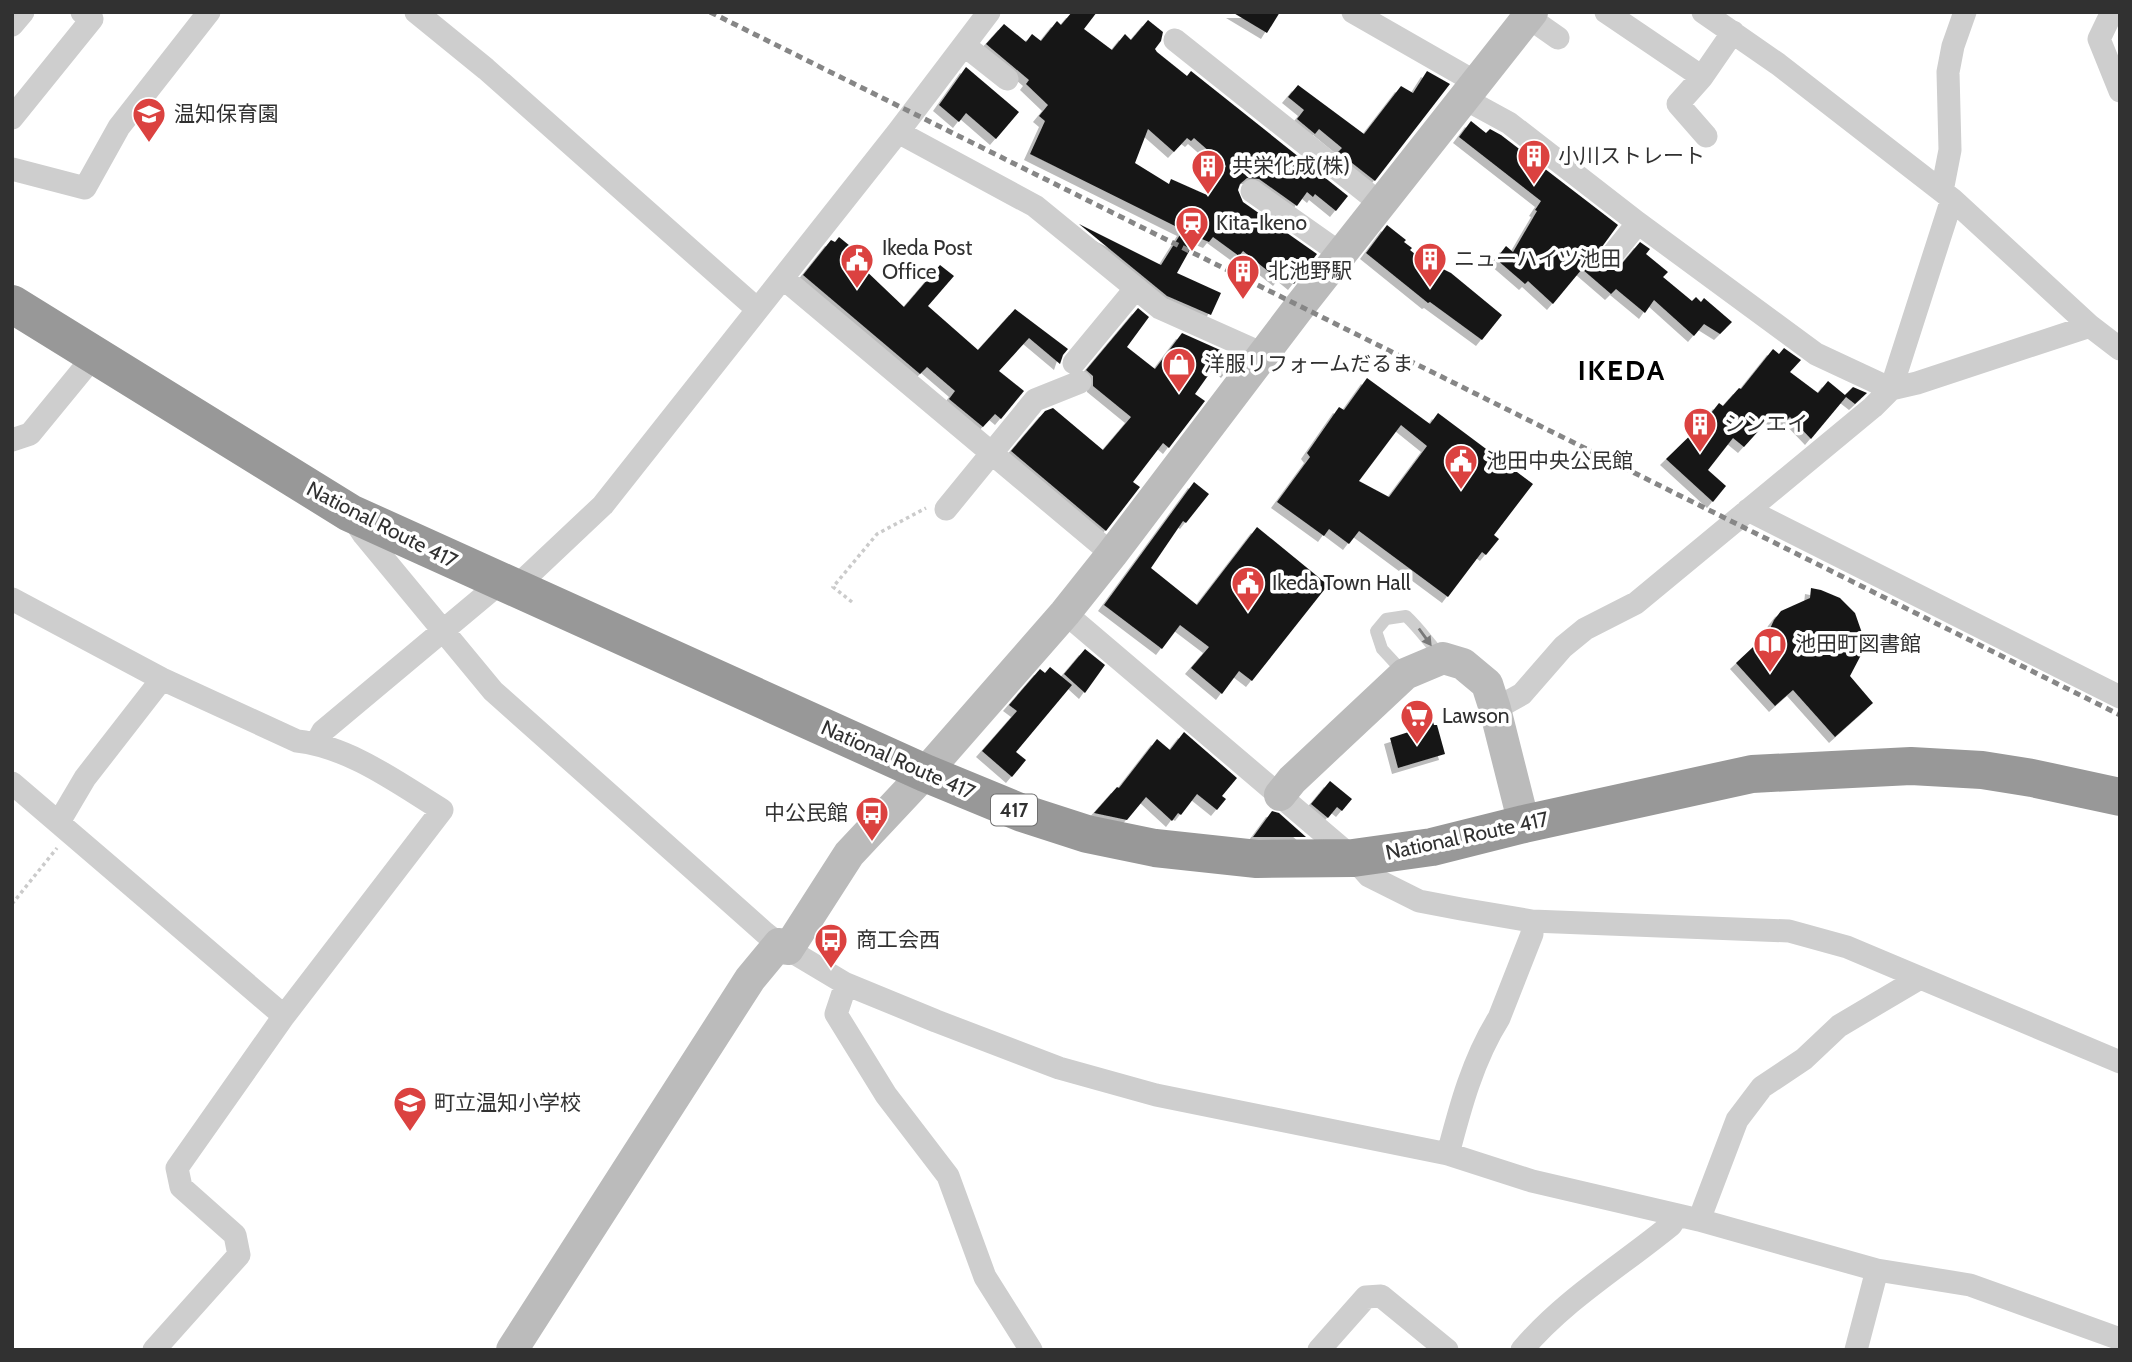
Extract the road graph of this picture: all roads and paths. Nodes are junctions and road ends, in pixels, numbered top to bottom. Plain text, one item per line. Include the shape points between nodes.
1 (23, 12) edge
2 (82, 12) edge
3 (416, 12) edge
4 (989, 12) edge
5 (1353, 12) edge
6 (1606, 12) edge
7 (1703, 12) edge
8 (1965, 12) edge
9 (2112, 12) edge
10 (202, 14) edge
11 (1530, 15) edge
12 (12, 25) edge
13 (1733, 32) junction
14 (1558, 38) dead end
15 (1175, 40) dead end
16 (964, 45) junction
17 (1702, 77) junction
18 (1007, 79) dead end
19 (1471, 91) junction
20 (2120, 92) edge
21 (12, 118) edge
22 (898, 132) junction
23 (1706, 136) dead end
24 (12, 169) edge
25 (1252, 191) dead end
26 (1947, 195) junction
27 (1381, 204) junction
28 (1638, 223) junction
29 (1341, 254) junction
30 (1613, 254) dead end
31 (783, 278) junction
32 (1136, 288) junction
33 (12, 304) edge
34 (757, 309) junction
35 (2090, 326) junction
36 (2120, 349) edge
37 (1263, 354) junction
38 (94, 356) junction
39 (1891, 389) junction
40 (12, 440) edge
41 (992, 453) junction
42 (949, 506) joint
43 (1748, 510) junction
44 (349, 513) junction
45 (1112, 554) junction
46 (507, 586) junction
47 (12, 599) edge
48 (852, 602) dead end
49 (1065, 613) junction
50 (444, 631) junction
51 (1443, 658) junction
52 (1405, 674) junction
53 (162, 679) junction
54 (2117, 690) edge
55 (1495, 709) junction
56 (316, 744) junction
57 (926, 773) junction
58 (12, 783) edge
59 (1280, 795) junction
60 (2120, 797) edge
61 (1524, 824) junction
62 (65, 827) junction
63 (1353, 858) junction
64 (12, 904) edge
65 (1532, 920) junction
66 (783, 946) junction
67 (1920, 978) junction
68 (846, 984) junction
69 (284, 1016) junction
70 (2120, 1062) edge
71 (1447, 1154) junction
72 (1688, 1218) junction
73 (1878, 1270) junction
74 (2120, 1339) edge
75 (154, 1350) edge
76 (512, 1350) edge
77 (1031, 1350) edge
78 (1319, 1350) edge
79 (1447, 1350) edge
80 (1522, 1350) edge
81 (1856, 1350) edge

1 - 12 street
2 - 21 street via 92,19
3 - 34 street
4 - 16 street
5 - 19 street
6 - 17 street
7 - 13 street
8 - 26 street via 1948,72
9 - 20 street via 2099,39
10 - 24 street via 119,127 85,188
11 - 14 street
11 - 19 street
13 - 17 street
13 - 26 street
15 - 27 street
16 - 18 street
16 - 22 street
17 - 23 street via 1678,104
19 - 27 street
19 - 28 street
22 - 31 street
22 - 32 street via 1035,206
25 - 29 street
26 - 35 street
26 - 39 street
27 - 29 street
28 - 30 street
28 - 39 street via 1816,354
29 - 37 street
31 - 34 street
31 - 41 street
32 - 37 street via 1160,308
32 - 41 street via 1077,372 1035,400
33 - 38 highway, National Route 417 / 417
34 - 46 street via 603,505
35 - 36 street
35 - 39 street
37 - 45 street
38 - 40 street via 30,435
38 - 44 highway, National Route 417 / 417
39 - 43 street
41 - 42 street
41 - 45 street
42 - 48 path via 944,498 877,534 833,587
43 - 54 street
43 - 55 street via 1636,603 1585,629 1522,694
44 - 46 highway, National Route 417 / 417
44 - 50 street
45 - 49 street
46 - 50 street
46 - 57 highway, National Route 417 / 417
47 - 53 street
49 - 57 street
49 - 59 street
50 - 56 street via 323,731
50 - 66 street via 493,691
51 - 52 street
52 -> 51 lane via 1382,649 1376,631 1386,620 1406,616
51 - 55 street via 1463,664 1487,684
52 - 59 street
53 - 56 street via 297,741
53 - 62 street via 85,778
55 - 61 street
56 - 69 street via 368,766 442,810
57 - 63 highway, National Route 417 / 417 via 1022,813 1087,834 1154,848 1257,859
57 - 66 street via 849,855
58 - 62 street
59 - 63 street
60 - 61 highway, National Route 417 / 417 via 1982,770 1912,766 1752,774
61 - 63 highway, National Route 417 / 417 via 1432,847
62 - 64 path
62 - 69 street
63 - 65 street via 1370,876 1419,901
65 - 67 street via 1789,931 1847,947
65 - 71 street via 1532,934 1464,1096
66 - 68 street
66 - 76 street via 750,979
67 - 70 street
67 - 72 street via 1839,1026 1804,1059 1762,1087 1737,1120
68 - 71 street via 1059,1068 1156,1095
68 - 77 street via 836,1014 886,1095 948,1176 985,1277
69 - 75 street via 177,1168 181,1187 236,1235 239,1255
71 - 72 street via 1532,1181
72 - 73 street
72 - 80 street via 1671,1225 1577,1296
73 - 74 street via 1970,1285
73 - 81 street
78 - 79 street via 1366,1297 1381,1296

